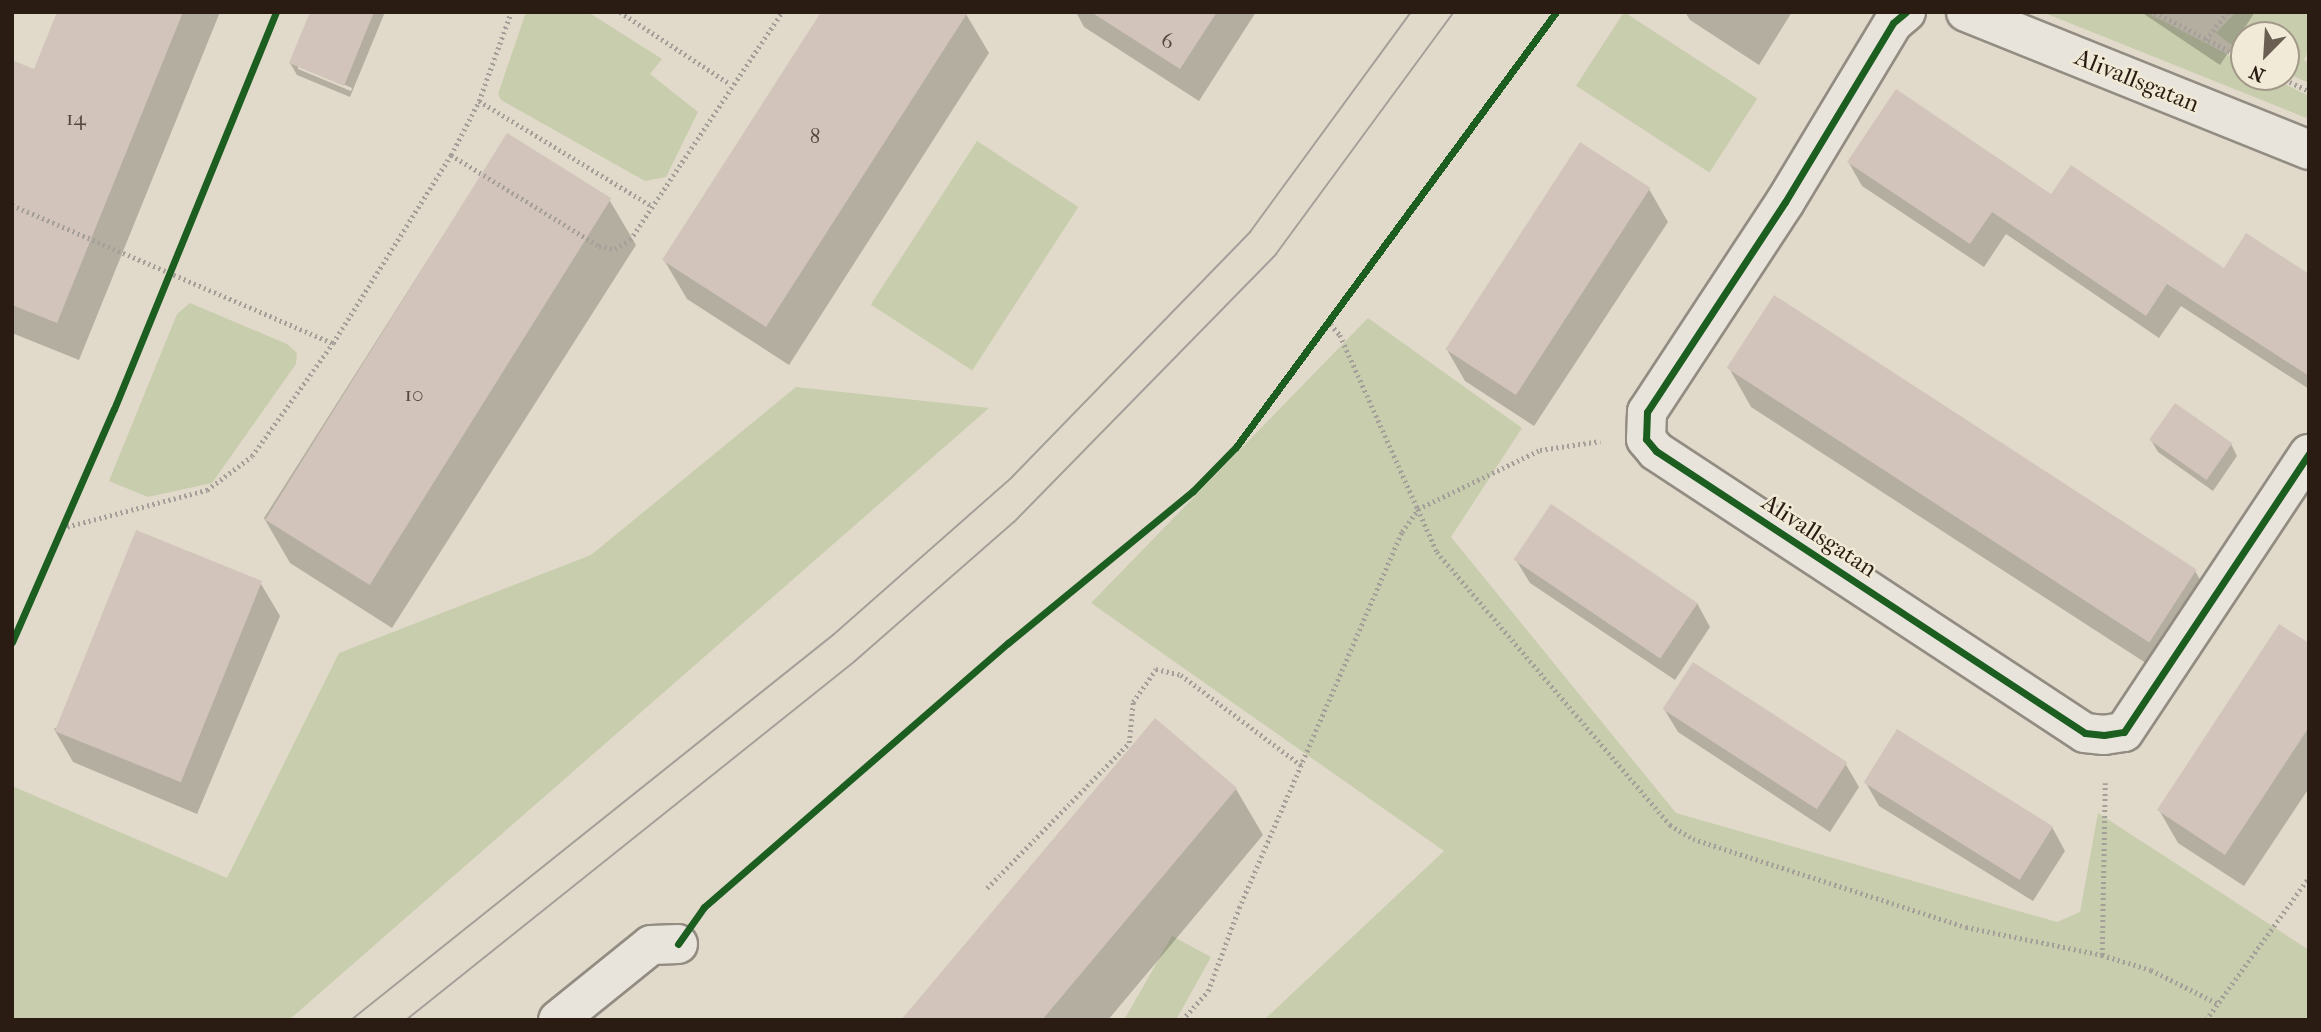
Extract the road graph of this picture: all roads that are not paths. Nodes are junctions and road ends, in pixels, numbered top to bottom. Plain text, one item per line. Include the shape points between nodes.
1 (1906, 12) edge
2 (1966, 12) edge
3 (2309, 150) edge
4 (2309, 454) edge
5 (678, 944) dead end
6 (558, 1020) edge

1 - 4 street, Alivallsgatan via 1894,23 1785,202 1647,412 1646,439 1656,451 2085,733 2104,735 2124,732
2 - 3 street, Alivallsgatan
5 - 6 street via 652,945

